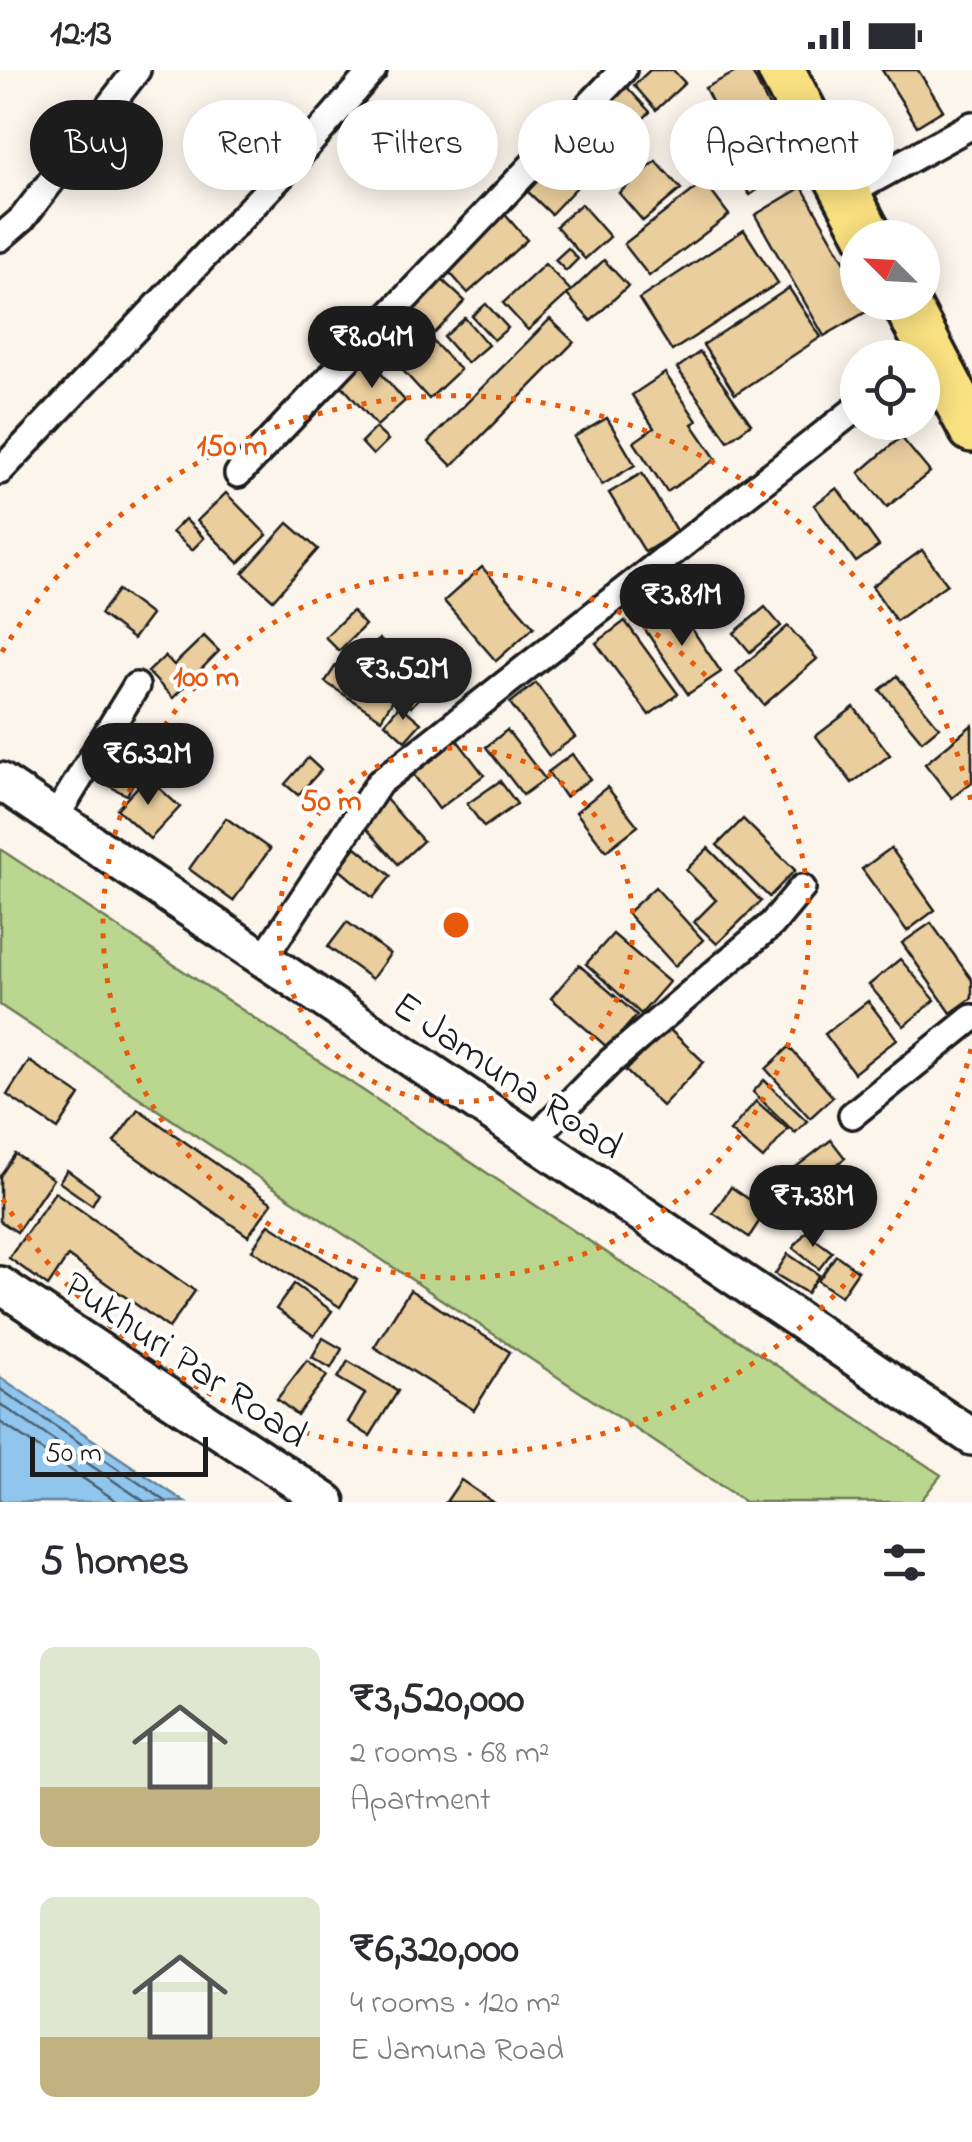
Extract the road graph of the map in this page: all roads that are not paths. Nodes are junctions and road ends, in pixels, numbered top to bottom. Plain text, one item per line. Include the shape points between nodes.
1 (138, 70) edge
2 (373, 70) edge
3 (623, 70) edge
4 (781, 70) edge
5 (972, 125) edge
6 (847, 194) junction
7 (861, 220) edge
8 (0, 238) edge
9 (940, 381) edge
10 (840, 421) edge
11 (972, 428) edge
12 (0, 471) edge
13 (238, 474) dead end
14 (136, 686) dead end
15 (0, 781) edge
16 (55, 818) junction
17 (802, 888) dead end
18 (263, 959) junction
19 (972, 1018) edge
20 (852, 1115) dead end
21 (532, 1141) junction
22 (0, 1284) edge
23 (972, 1438) edge
24 (327, 1502) edge

1 - 8 street
2 - 12 street
3 - 13 street
4 - 6 highway
5 - 6 street
6 - 7 highway
9 - 11 highway
10 - 18 street via 379,783
14 - 16 street
15 - 16 street, E Jamuna Road
16 - 18 street, E Jamuna Road
17 - 21 street via 772,924 610,1062
18 - 21 street, E Jamuna Road
19 - 20 street
21 - 23 street, E Jamuna Road
22 - 24 street, Pukhuri Par Road

